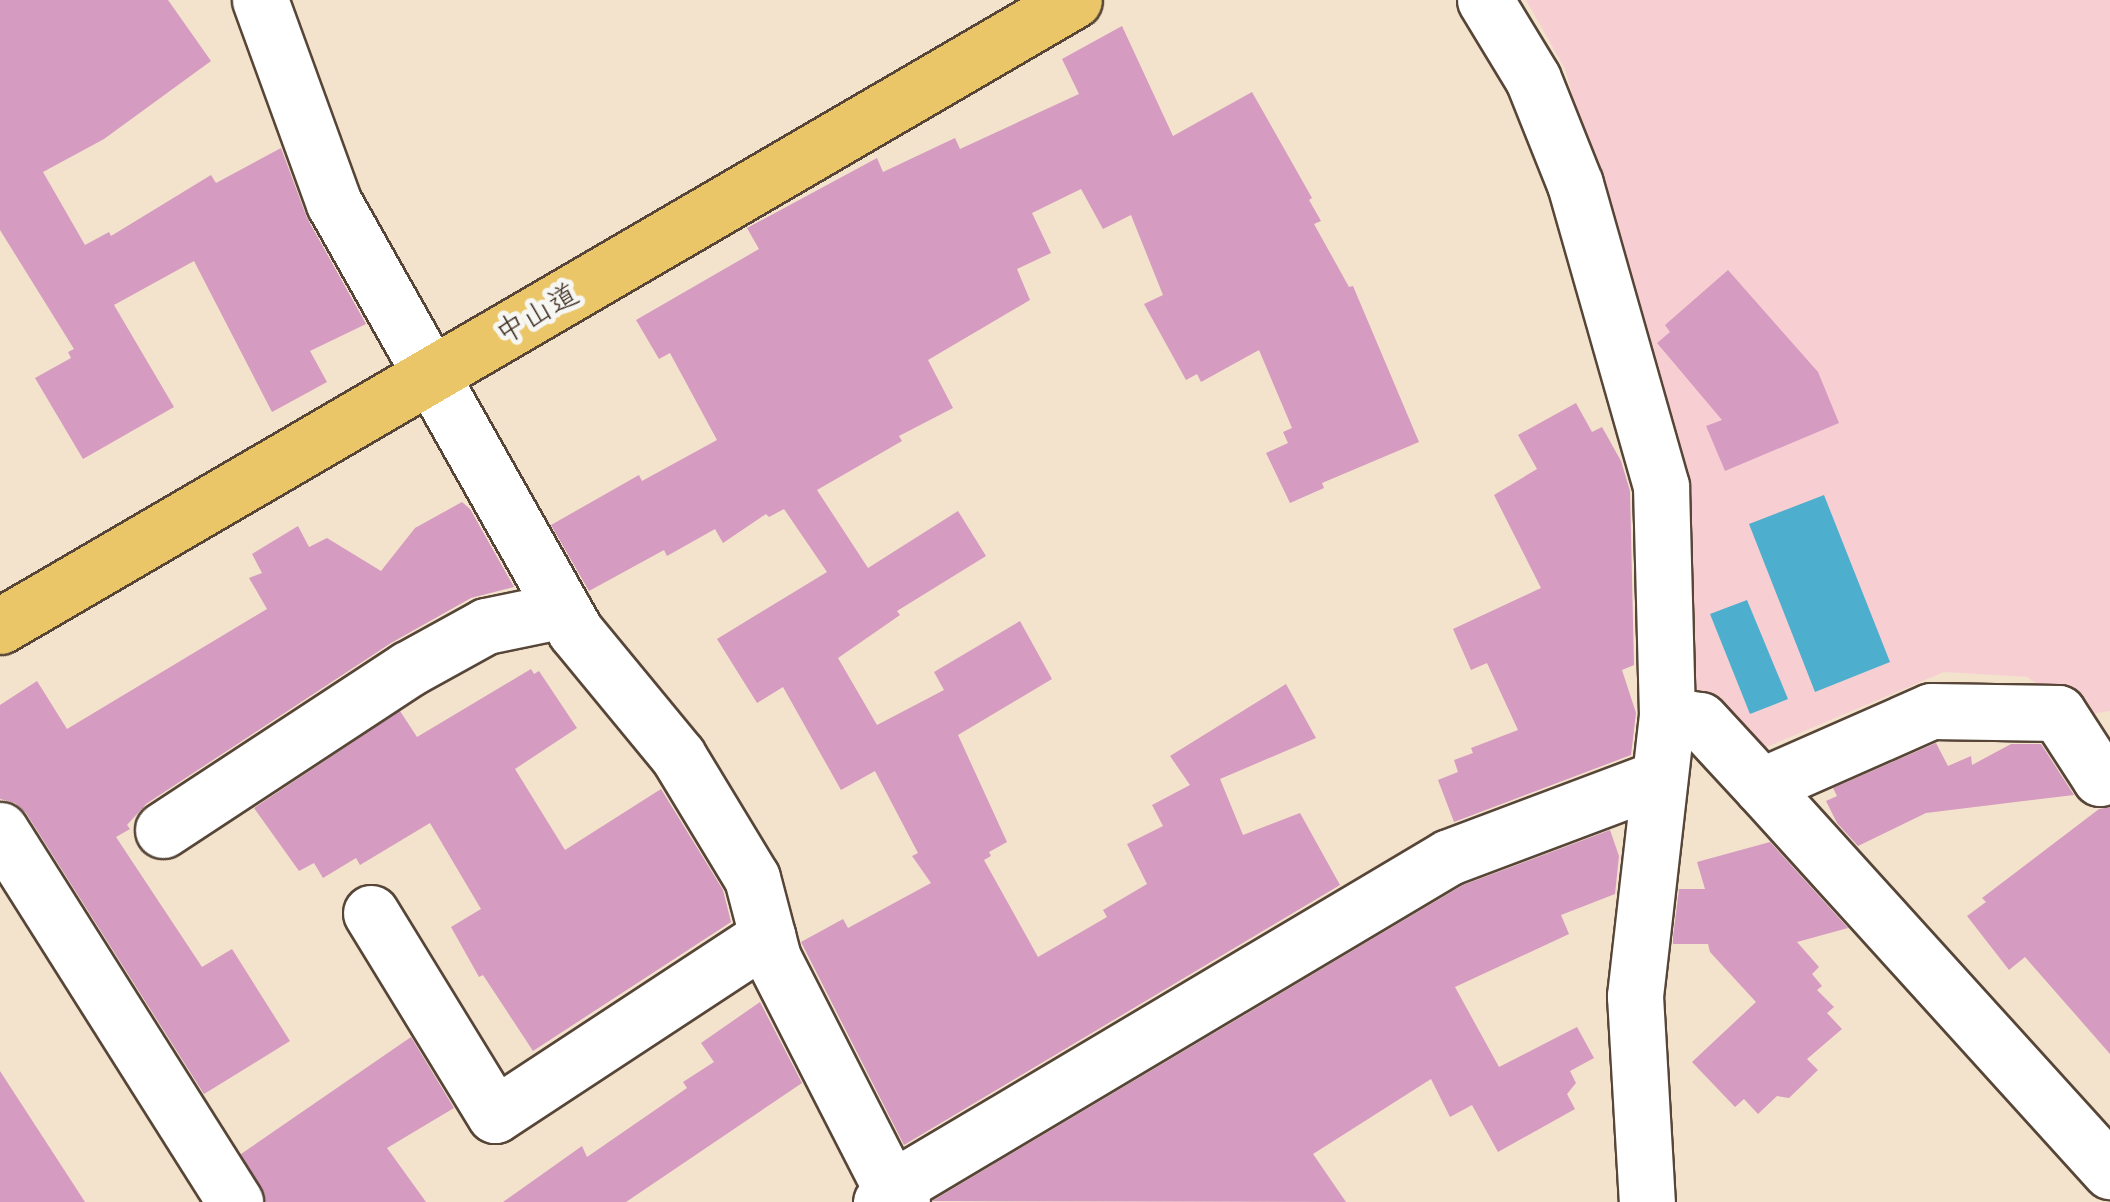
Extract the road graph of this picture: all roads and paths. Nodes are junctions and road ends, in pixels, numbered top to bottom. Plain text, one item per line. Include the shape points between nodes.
1 (260, 0) edge
2 (1074, 0) edge
3 (1485, 0) edge
4 (429, 379) junction
5 (563, 610) junction
6 (0, 626) edge
7 (1666, 715) junction
8 (2110, 774) edge
9 (1656, 779) junction
10 (1762, 786) junction
11 (0, 830) edge
12 (163, 830) dead end
13 (371, 913) dead end
14 (768, 936) junction
15 (2110, 1171) edge
16 (892, 1198) edge
17 (234, 1202) edge
18 (1648, 1202) edge

1 - 4 street via 334,204
2 - 4 highway, 中山道
3 - 7 street via 1533,79 1575,184 1661,486
4 - 5 street
4 - 6 highway, 中山道
5 - 12 street via 486,626 424,660
5 - 14 street via 678,756 752,878
7 - 9 street
7 - 10 street via 1700,720
8 - 10 street via 2100,778 2058,713 1930,711
9 - 16 street via 1448,857
9 - 18 street via 1636,996
10 - 15 street
11 - 17 street
13 - 14 street via 494,1115
14 - 16 street

